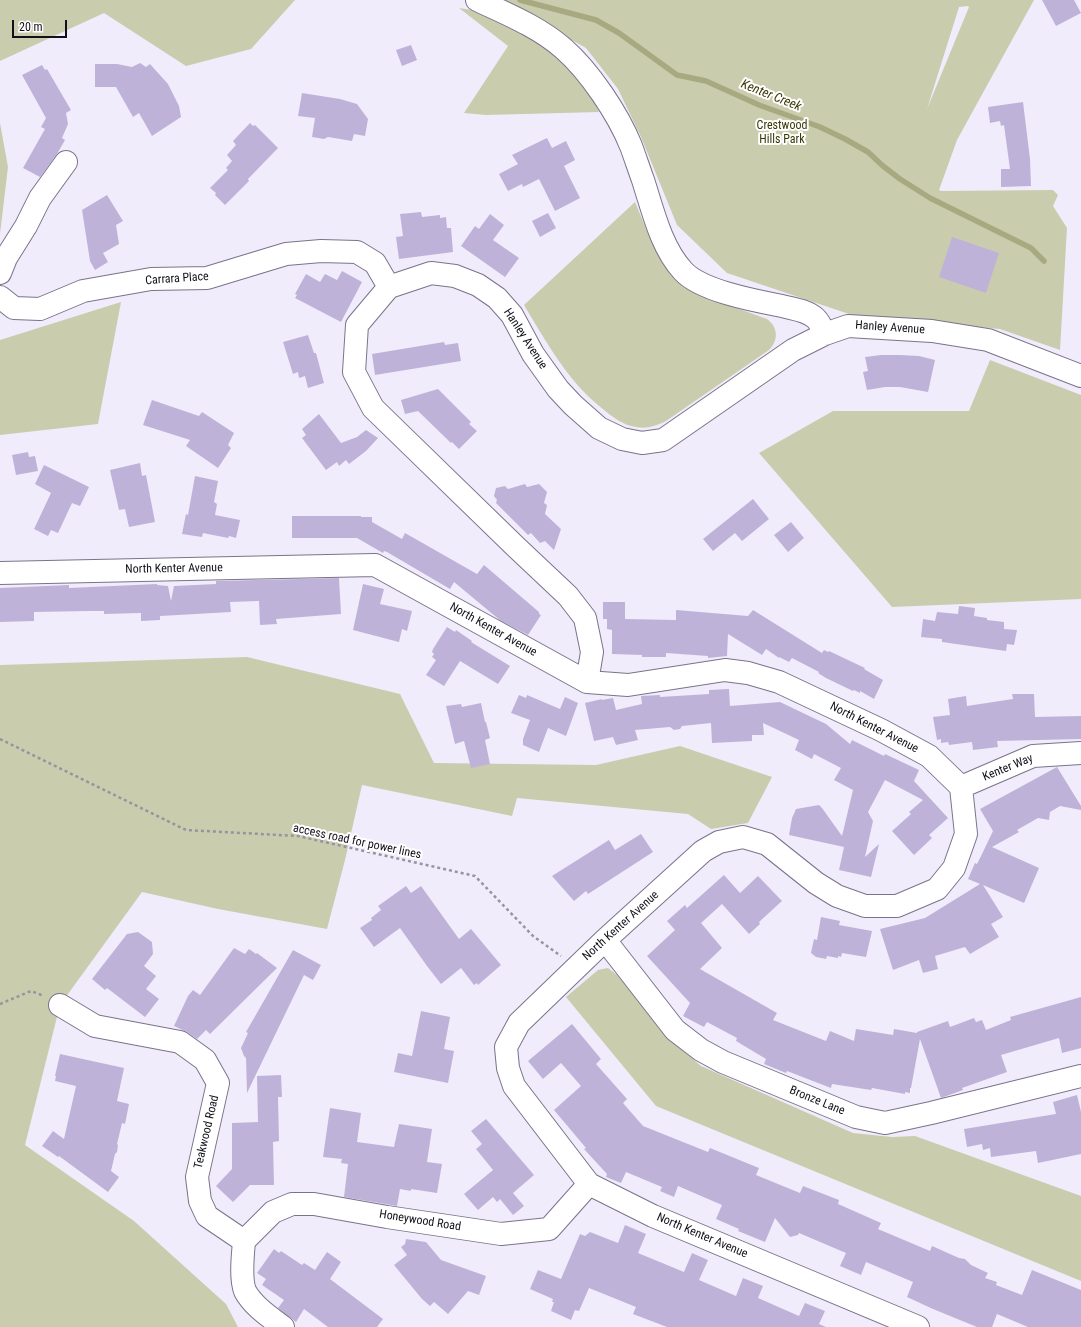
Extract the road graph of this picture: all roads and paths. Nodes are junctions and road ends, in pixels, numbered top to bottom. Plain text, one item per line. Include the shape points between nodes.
1 (478, 0) edge
2 (66, 162) dead end
3 (0, 273) edge
4 (389, 287) junction
5 (0, 297) edge
6 (825, 334) junction
7 (1081, 376) edge
8 (0, 573) edge
9 (587, 682) junction
10 (0, 739) edge
11 (1081, 753) edge
12 (961, 788) junction
13 (605, 940) junction
14 (576, 967) junction
15 (0, 1004) edge
16 (60, 1005) joint
17 (1081, 1076) edge
18 (589, 1184) junction
19 (244, 1241) junction
20 (283, 1327) edge
21 (918, 1327) edge

1 - 6 street via 537,30 564,49 588,74 608,103 631,146 664,240 684,272 697,281 732,295 802,311 815,317
2 - 3 street via 40,198
4 - 5 street, Carrara Place via 375,263 357,252 321,251 286,254 207,278 151,279 83,290 40,309 14,308
4 - 6 street, Hanley Avenue via 431,273 455,276 478,285 497,298 512,315 534,354 558,389 573,405 599,428 622,439 642,443 662,440 793,350
4 - 9 street via 357,325 354,372 374,408 568,596 584,618 592,652
6 - 7 street, Hanley Avenue via 848,326 932,331 988,340
8 - 9 street, North Kenter Avenue via 375,564
9 - 12 street, North Kenter Avenue via 628,685 725,670 748,673 779,682 881,730 929,756
10 - 14 path, access road for power lines via 186,830 298,836 474,876 533,936
11 - 12 street, Kenter Way via 1033,756
12 - 13 street, North Kenter Avenue via 966,834 954,868 936,889 897,906 865,906 837,896 816,883 767,844 743,837 719,842 703,851
13 - 14 street, North Kenter Avenue
13 - 17 street, Bronze Lane via 675,1030 701,1050 723,1062 856,1117 885,1123
14 - 18 street, North Kenter Avenue via 519,1023 506,1047 508,1068 514,1086
15 - 16 path via 31,991
16 - 19 street, Teakwood Road via 95,1026 180,1042 205,1060 218,1083 197,1177 200,1201 207,1216
18 - 19 street, Honeywood Road via 549,1229 501,1234 314,1204 292,1204 273,1212
18 - 21 street, North Kenter Avenue via 653,1216
19 - 20 street via 241,1265 245,1290 259,1308

